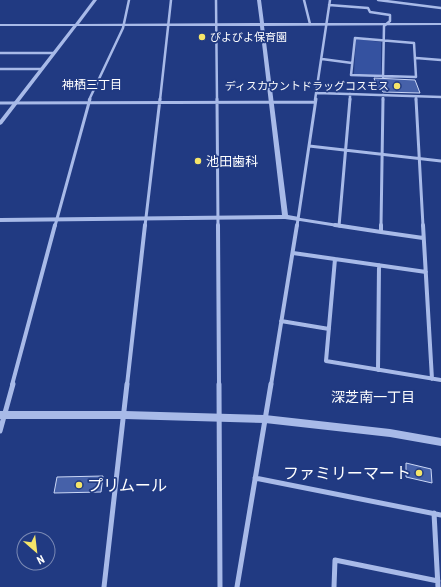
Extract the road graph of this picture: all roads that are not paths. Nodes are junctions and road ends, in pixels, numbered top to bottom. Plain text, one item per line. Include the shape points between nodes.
1 (95, 0) edge
2 (129, 0) edge
3 (171, 0) edge
4 (216, 0) edge
5 (259, 0) edge
6 (304, 0) edge
7 (330, 0) edge
8 (378, 0) edge
9 (412, 0) edge
10 (412, 4) junction
11 (329, 5) junction
12 (441, 8) edge
13 (217, 24) junction
14 (262, 24) junction
15 (310, 24) junction
16 (326, 24) junction
17 (386, 24) junction
18 (441, 24) edge
19 (0, 25) edge
20 (75, 25) junction
21 (124, 25) junction
22 (168, 25) junction
23 (384, 40) junction
24 (0, 53) edge
25 (53, 53) junction
26 (416, 58) junction
27 (322, 59) junction
28 (441, 60) edge
29 (352, 63) junction
30 (0, 69) edge
31 (41, 69) junction
32 (384, 77) junction
33 (317, 93) junction
34 (350, 94) junction
35 (383, 95) junction
36 (416, 96) junction
37 (441, 97) edge
38 (217, 102) junction
39 (271, 102) junction
40 (315, 102) junction
41 (0, 103) edge
42 (14, 103) junction
43 (88, 103) junction
44 (159, 103) junction
45 (0, 121) edge
46 (309, 146) junction
47 (345, 150) junction
48 (382, 154) junction
49 (420, 158) junction
50 (441, 161) edge
51 (285, 217) junction
52 (57, 219) junction
53 (146, 219) junction
54 (218, 219) junction
55 (297, 219) junction
56 (0, 220) edge
57 (338, 226) junction
58 (381, 232) junction
59 (423, 238) junction
60 (293, 253) junction
61 (335, 259) junction
62 (379, 265) junction
63 (426, 272) junction
64 (282, 321) junction
65 (329, 329) junction
66 (378, 370) junction
67 (432, 379) junction
68 (441, 380) edge
69 (2, 415) edge
70 (125, 416) junction
71 (219, 417) junction
72 (265, 419) junction
73 (0, 431) edge
74 (441, 442) edge
75 (255, 478) junction
76 (434, 513) junction
77 (441, 515) edge
78 (438, 584) edge
79 (104, 587) edge
80 (220, 587) edge
81 (238, 587) edge
82 (334, 587) edge

1 - 20 street
2 - 21 street
3 - 22 street
4 - 13 street
5 - 14 street
6 - 15 street
7 - 11 street
8 - 10 street
9 - 10 street
10 - 12 street
11 - 16 street
11 - 17 street via 368,8 370,12 390,15 390,21
13 - 14 street
13 - 22 street
13 - 38 street
14 - 15 street
14 - 39 street
15 - 16 street
16 - 17 street
16 - 27 street
17 - 18 street
17 - 23 street
19 - 20 street
20 - 21 street
20 - 25 street
21 - 22 street
21 - 43 street
22 - 44 street
23 - 26 street via 414,43
23 - 29 street via 355,38
23 - 32 street
24 - 25 street
25 - 31 street
26 - 28 street
26 - 32 street via 416,78
27 - 29 street
27 - 33 street
29 - 32 street via 352,75
30 - 31 street
31 - 42 street
33 - 34 street
33 - 40 street
34 - 35 street
34 - 47 street
35 - 36 street
35 - 48 street
36 - 37 street
36 - 49 street
38 - 39 street
38 - 44 street
38 - 54 street
39 - 40 street
39 - 51 street
40 - 46 street
41 - 42 street
42 - 43 street
42 - 45 street
43 - 44 street
43 - 52 street
44 - 53 street
46 - 47 street
46 - 55 street
47 - 48 street
47 - 57 street
48 - 49 street
48 - 58 street
49 - 50 street
49 - 59 street
51 - 54 street
51 - 55 street
52 - 53 street
52 - 56 street
52 - 69 street
53 - 54 street
53 - 70 street
54 - 71 street
55 - 57 street
55 - 60 street
57 - 58 street
58 - 59 street
59 - 63 street
60 - 61 street
60 - 64 street
61 - 62 street
61 - 65 street
62 - 63 street
62 - 66 street
63 - 67 street
64 - 65 street
64 - 72 street
65 - 66 street via 326,361
66 - 67 street
67 - 68 street
69 - 70 street
69 - 73 street
70 - 71 street
70 - 79 street
71 - 72 street
71 - 80 street
72 - 74 street via 390,433
72 - 75 street
75 - 76 street
75 - 81 street
76 - 77 street
76 - 78 street
78 - 82 street via 335,560

